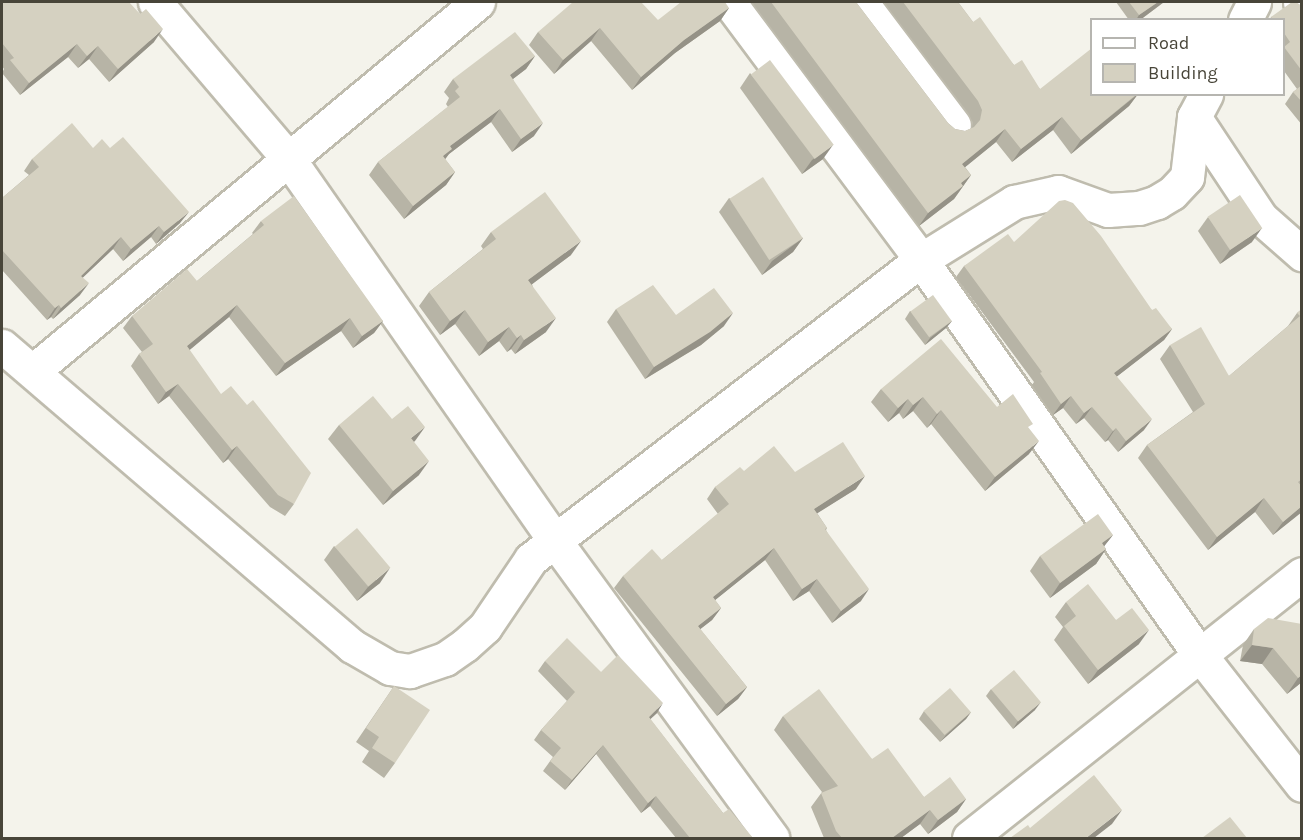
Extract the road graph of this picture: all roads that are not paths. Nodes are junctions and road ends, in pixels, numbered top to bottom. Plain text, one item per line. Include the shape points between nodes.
1 (155, 2) edge
2 (478, 2) edge
3 (729, 2) edge
4 (861, 2) edge
5 (1254, 2) edge
6 (1246, 18) edge
7 (1200, 106) edge
8 (954, 125) edge
9 (288, 158) junction
10 (1302, 254) edge
11 (921, 260) junction
12 (2, 346) edge
13 (33, 371) junction
14 (555, 541) junction
15 (1302, 574) edge
16 (1200, 654) junction
17 (1302, 785) edge
18 (772, 838) edge
19 (969, 838) edge

1 - 9 street
2 - 9 street
3 - 11 street
4 - 8 street
5 - 6 street
7 - 10 street via 1261,218
7 - 11 street via 1187,177 1157,202 1139,208 1108,210 1058,192 1033,197 1014,202
9 - 13 street
9 - 14 street
11 - 14 street
11 - 16 street
12 - 13 street
13 - 14 street via 352,646 390,668 424,668 465,645 485,627 531,560
14 - 18 street
15 - 16 street
16 - 17 street
16 - 19 street

